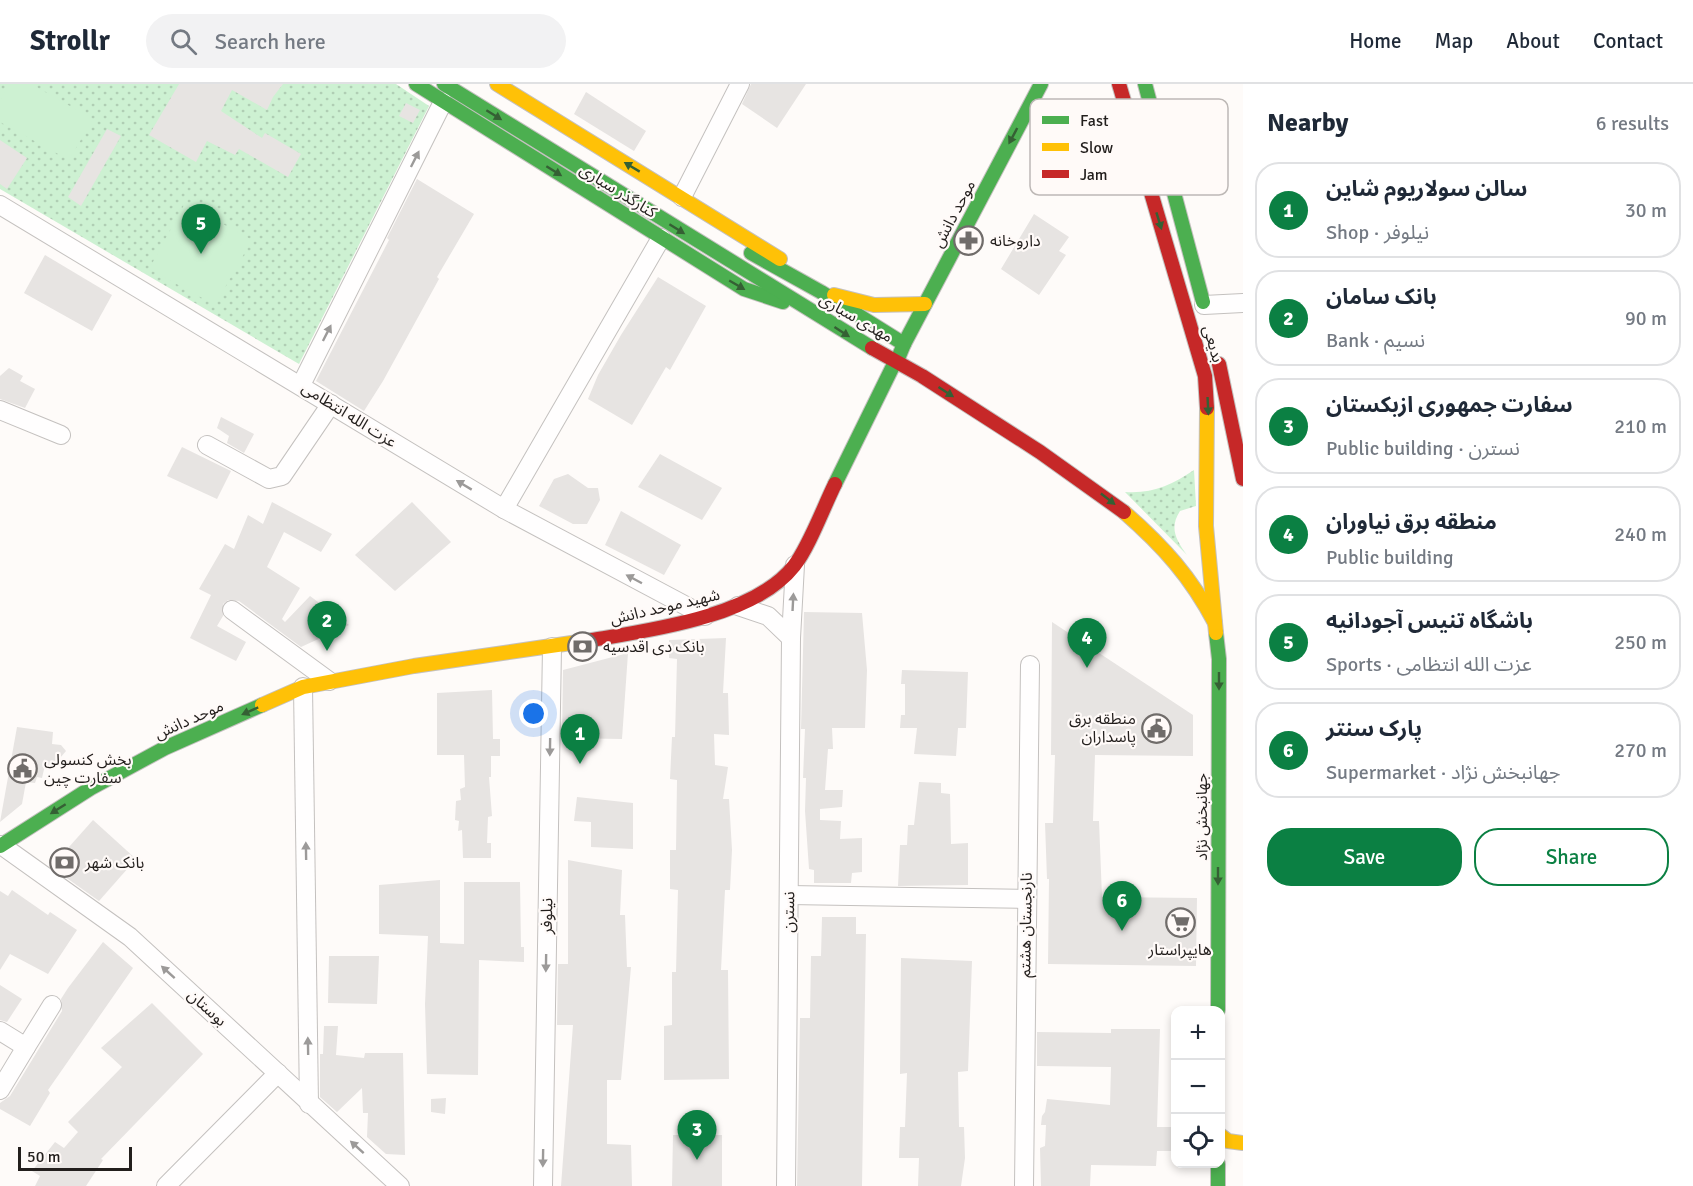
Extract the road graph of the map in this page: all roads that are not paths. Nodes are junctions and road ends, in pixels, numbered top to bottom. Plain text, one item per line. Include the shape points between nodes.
1 (416, 84) edge
2 (468, 84) edge
3 (497, 84) edge
4 (740, 84) edge
5 (1041, 84) edge
6 (1119, 84) edge
7 (1145, 84) edge
8 (443, 93) edge
9 (1033, 99) edge
10 (1123, 99) edge
11 (1149, 99) edge
12 (1030, 105) edge
13 (1152, 195) edge
14 (1174, 195) edge
15 (682, 197) junction
16 (0, 205) edge
17 (662, 238) junction
18 (821, 292) junction
19 (1243, 303) edge
20 (925, 304) junction
21 (1205, 310) joint
22 (809, 311) junction
23 (904, 344) junction
24 (1215, 347) dead end
25 (896, 360) junction
26 (301, 385) junction
27 (331, 404) junction
28 (0, 410) edge
29 (61, 435) dead end
30 (207, 445) dead end
31 (1243, 479) edge
32 (504, 509) junction
33 (795, 565) junction
34 (738, 606) junction
35 (232, 610) dead end
36 (705, 616) junction
37 (1215, 623) junction
38 (791, 638) junction
39 (552, 647) junction
40 (1030, 665) dead end
41 (329, 681) junction
42 (303, 687) junction
43 (0, 846) edge
44 (789, 895) junction
45 (1026, 899) junction
46 (52, 1005) dead end
47 (1218, 1006) edge
48 (0, 1031) edge
49 (26, 1047) junction
50 (278, 1073) junction
51 (0, 1090) edge
52 (309, 1104) junction
53 (1225, 1138) edge
54 (1243, 1143) edge
55 (1218, 1168) edge
56 (166, 1186) edge
57 (400, 1186) edge
58 (543, 1186) edge
59 (786, 1186) edge
60 (1024, 1186) edge
61 (1218, 1186) edge

1 - 8 main road, کنارگذر سباری
2 - 18 main road, مهدی سباری
15 -> 3 main road, کنارگذر سباری
4 - 15 street
5 -> 9 main road, موحد دانش
6 -> 10 main road, بدیعی
7 - 11 main road, بدیعی
8 -> 17 main road, کنارگذر سباری
8 -> 22 main road, مهدی سباری
26 -> 8 street
12 -> 20 main road, موحد دانش
13 -> 37 main road, بدیعی via 1205,376 1206,526
14 - 21 main road, بدیعی
15 - 18 main road, کنارگذر سباری via 768,249
16 - 26 street, عزت الله انتظامی
17 -> 22 main road, کنارگذر سباری via 744,290
17 - 32 street
18 - 20 main road via 874,306
18 - 23 main road, مهدی سباری
19 - 21 street
20 - 23 main road, موحد دانش
22 -> 25 main road, مهدی سباری
23 - 25 main road, موحد دانش
24 - 31 main road, بدیعی
25 - 33 main road, شهید موحد دانش
25 -> 37 main road, مهدی سباری via 1071,472 1138,523 1195,585
26 - 27 street, عزت الله انتظامی
27 - 30 street via 282,476 276,479 269,479
32 -> 27 street, عزت الله انتظامی
28 - 29 street
36 -> 32 street, عزت الله انتظامی
33 - 34 main road, شهید موحد دانش via 769,590
38 -> 33 street, نسترن
34 - 36 main road, شهید موحد دانش
34 - 38 street via 768,616
35 - 41 street
36 - 39 main road, شهید موحد دانش
37 -> 47 main road, جهانبخش نژاد via 1219,659
38 - 44 street, نسترن
39 - 41 main road, شهید موحد دانش
39 -> 58 street, نیلوفر
40 - 45 street, نارنجستان هشتم
41 - 42 main road, شهید موحد دانش
42 -> 43 main road, موحد دانش via 165,748 91,788
52 -> 42 street
50 -> 43 street, بوستان via 130,938
44 - 45 street
44 - 59 street, نسترن
45 - 60 street, نارنجستان هشتم
46 - 49 street
48 - 49 street
49 - 51 street
50 - 52 street, بوستان
50 - 56 street
57 -> 52 street, بوستان
53 - 54 main road
55 - 61 main road

